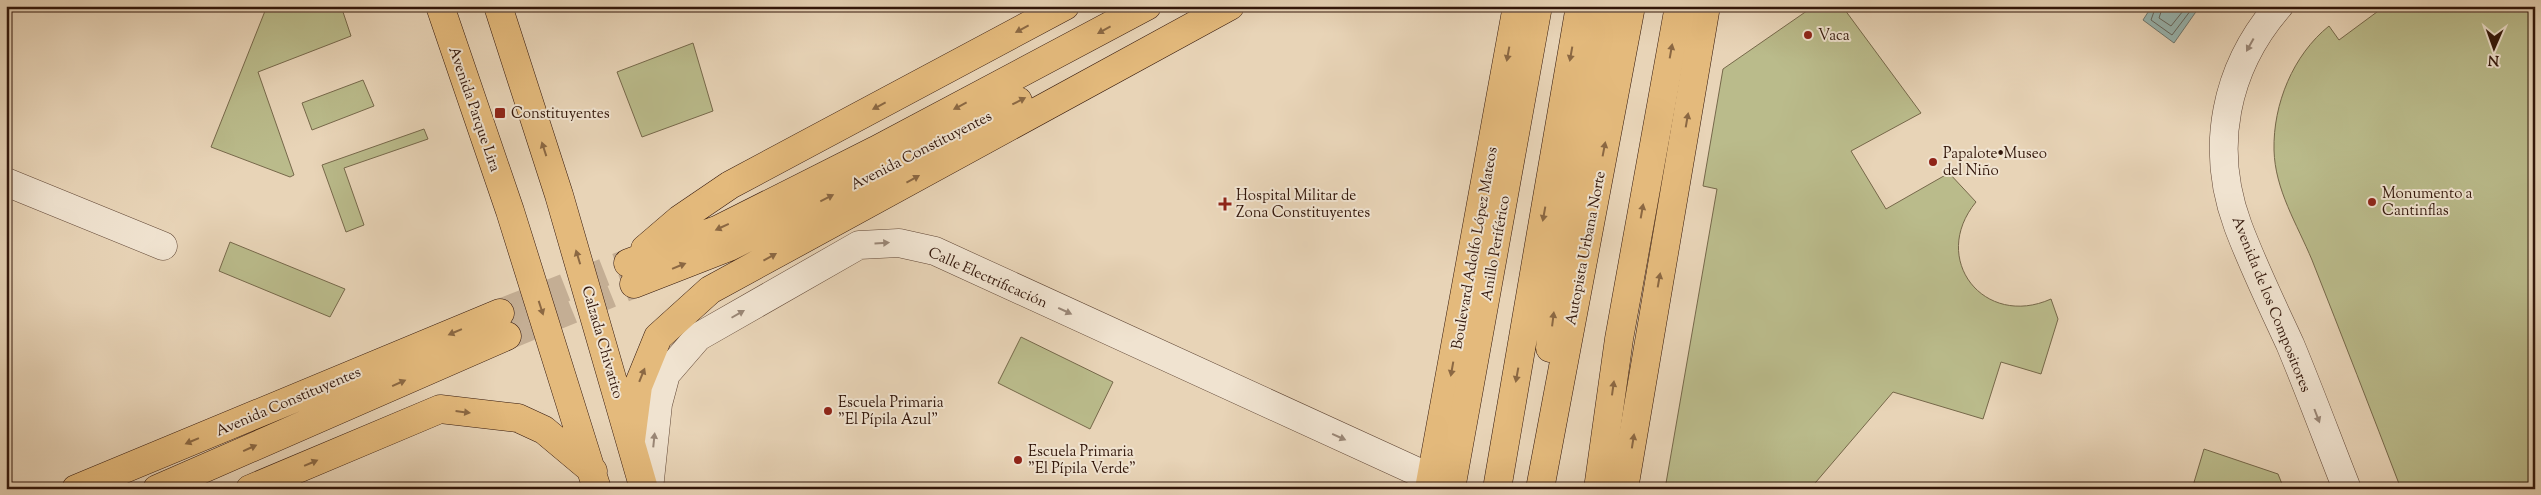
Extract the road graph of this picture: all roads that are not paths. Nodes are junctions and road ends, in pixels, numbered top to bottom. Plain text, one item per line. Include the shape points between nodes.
1 (440, 6) edge
2 (498, 6) edge
3 (1065, 6) edge
4 (1147, 6) edge
5 (1204, 6) edge
6 (1230, 6) edge
7 (1517, 6) edge
8 (1538, 6) edge
9 (1543, 6) edge
10 (1580, 6) edge
11 (1607, 6) edge
12 (1631, 6) edge
13 (1679, 6) edge
14 (1706, 6) edge
15 (2279, 6) edge
16 (6, 182) edge
17 (163, 246) dead end
18 (631, 274) junction
19 (631, 440) junction
20 (595, 480) edge
21 (1438, 486) edge
22 (76, 489) edge
23 (157, 489) edge
24 (250, 489) edge
25 (644, 489) edge
26 (649, 489) edge
27 (1458, 489) edge
28 (1497, 489) edge
29 (1533, 489) edge
30 (1540, 489) edge
31 (1598, 489) edge
32 (1624, 489) edge
33 (2347, 489) edge

1 -> 20 main road, Avenida Parque Lira via 510,211
19 -> 2 main road, Calzada Chivatito via 560,195
3 -> 18 main road via 730,185 680,219
4 -> 18 main road, Avenida Constituyentes via 885,145
18 -> 5 main road, Avenida Constituyentes via 729,247
19 -> 6 main road via 638,386 658,337 710,290
7 -> 21 main road, Boulevard Adolfo López Mateos
8 - 21 main road, Anillo Periférico via 1473,372
9 - 27 main road
10 -> 28 main road
29 -> 11 main road via 1558,276
30 -> 12 main road, Autopista Urbana Norte
31 -> 13 main road via 1620,339
32 -> 14 main road
15 -> 33 street, Avenida de los Compositores via 2249,45 2237,74 2227,107 2225,174 2237,225
16 - 17 street
19 - 25 main road, Calzada Chivatito
24 -> 20 main road via 440,409 518,418 544,430
26 -> 21 street, Calle Electrificación via 658,404 666,374 698,337 859,245 899,243 935,250
23 -> 22 main road, Avenida Constituyentes via 504,325

